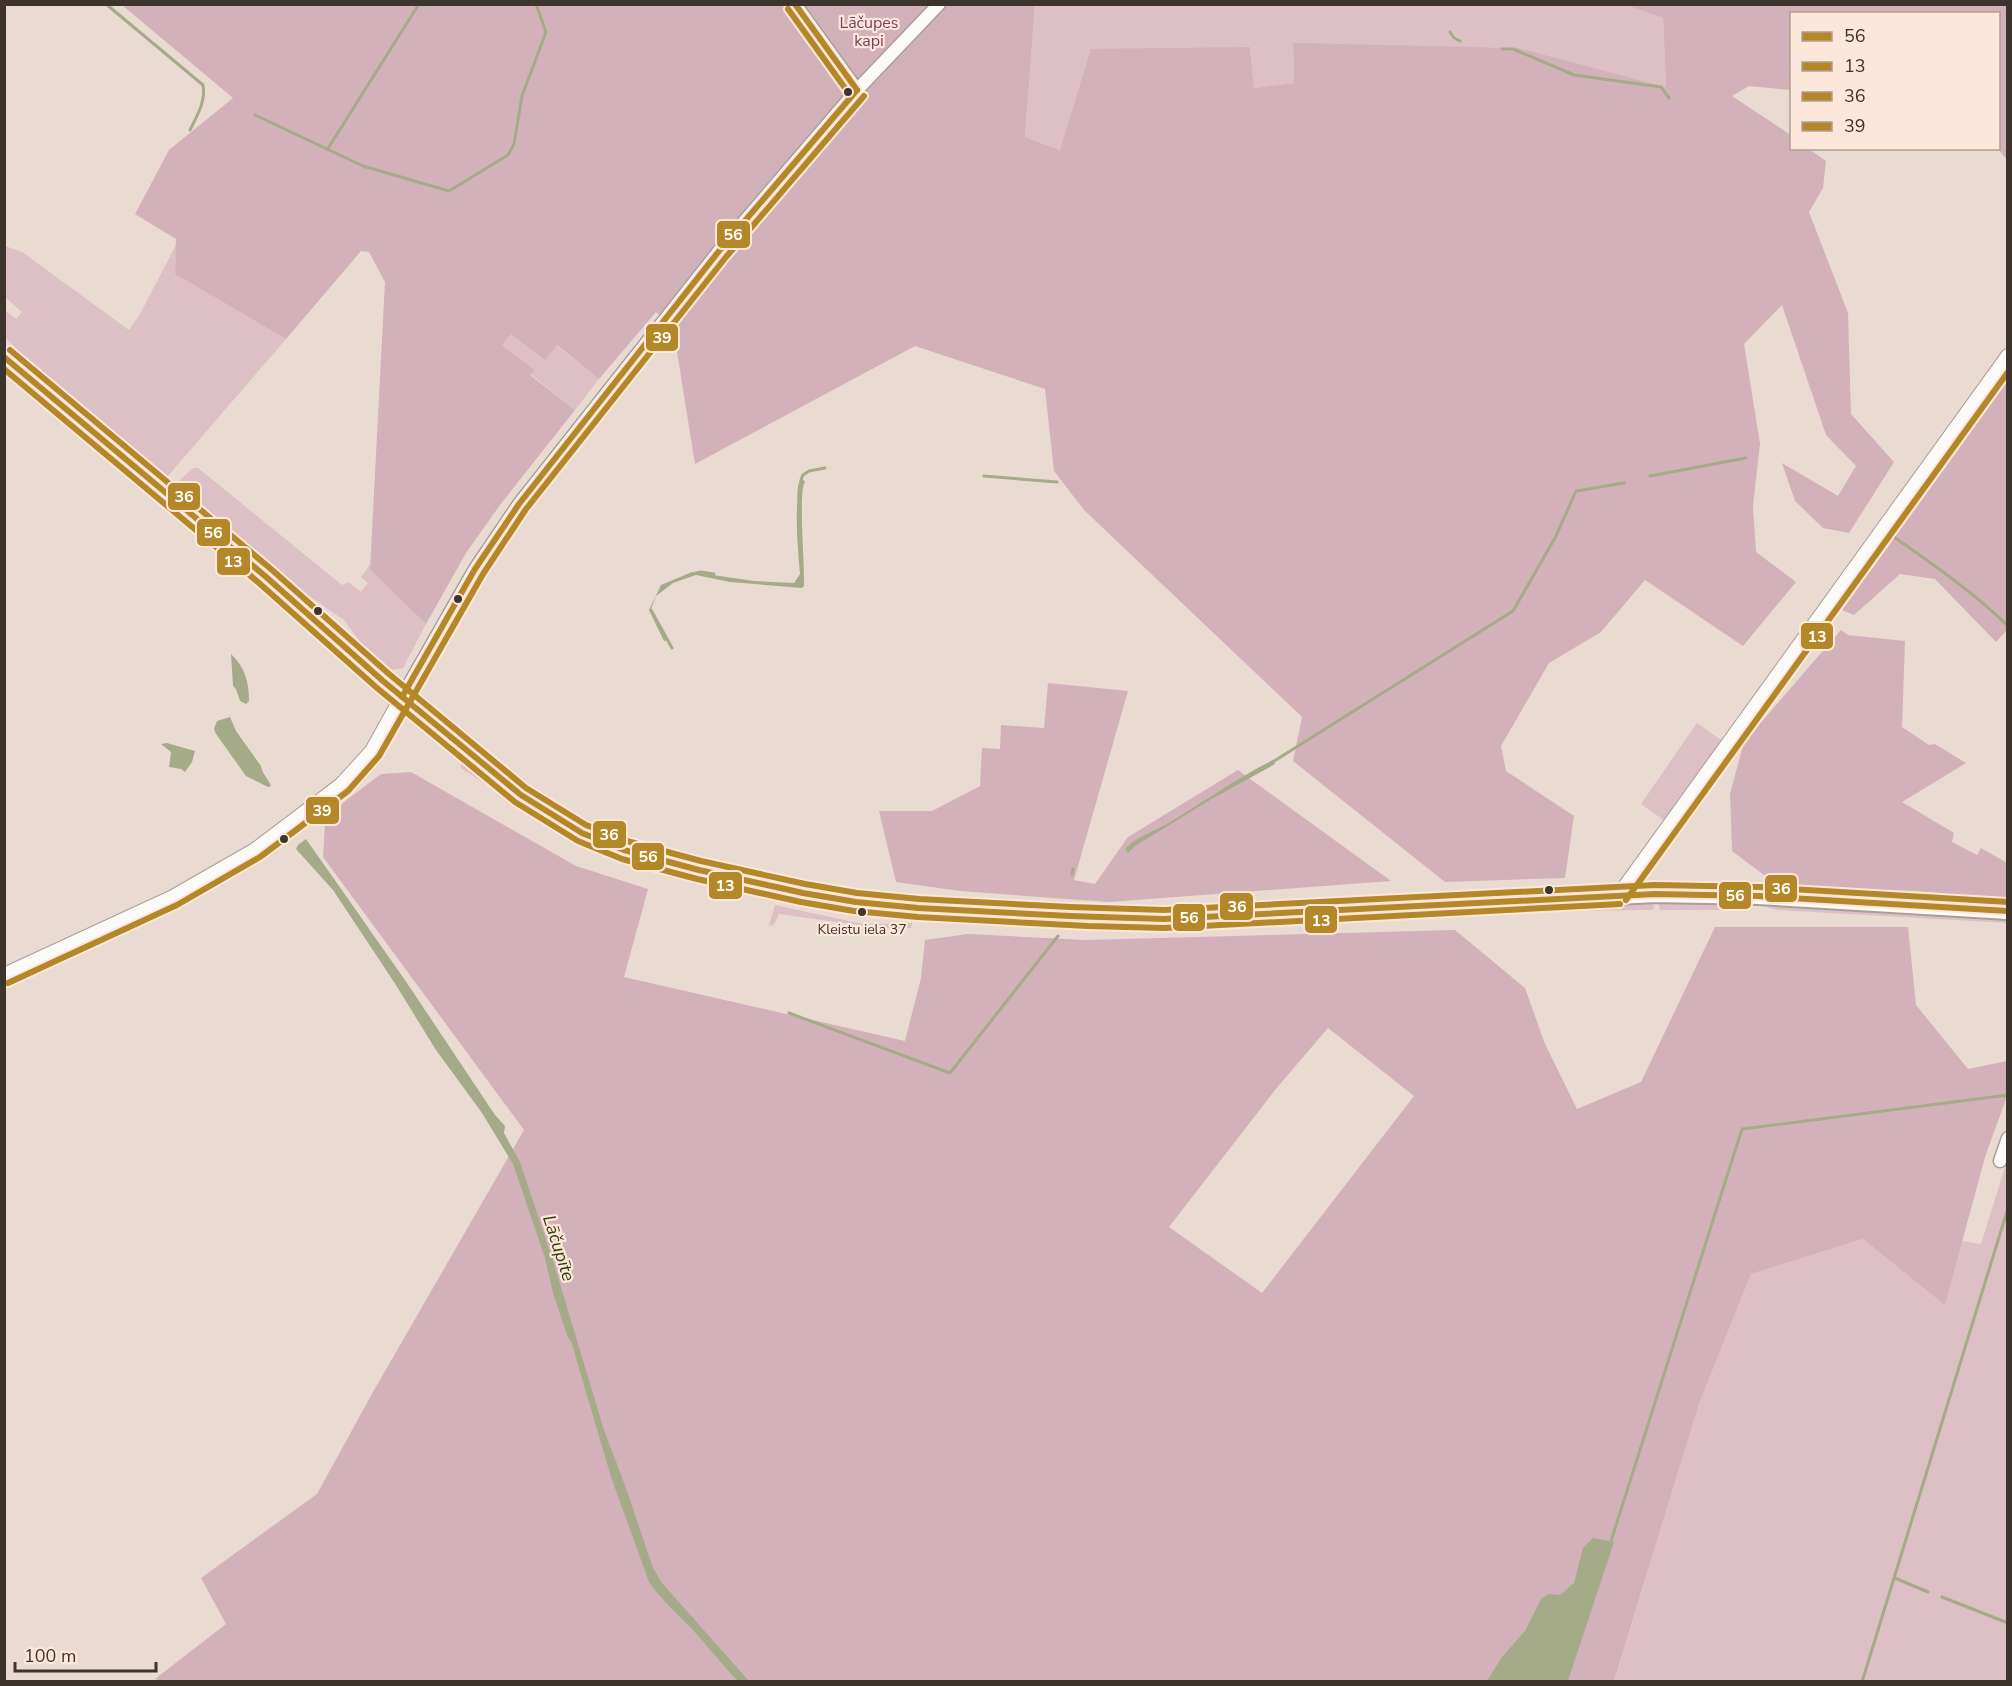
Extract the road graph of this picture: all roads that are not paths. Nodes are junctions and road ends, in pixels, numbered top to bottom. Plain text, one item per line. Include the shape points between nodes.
1 (795, 4) edge
2 (939, 4) edge
3 (857, 90) junction
4 (2007, 356) edge
5 (4, 357) edge
6 (402, 697) junction
7 (1619, 895) junction
8 (2007, 911) edge
9 (4, 975) edge
10 (2007, 1138) edge
11 (2000, 1161) dead end

1 - 3 street
2 - 3 street
3 - 6 street via 719,251 519,504 475,569
4 - 7 street
5 - 6 main road via 265,576
6 - 7 main road via 522,795 582,833 624,850 699,870 856,902 1164,919
6 - 9 street via 372,751 341,785 255,850 173,897
7 - 8 main road via 1747,896
10 - 11 street

